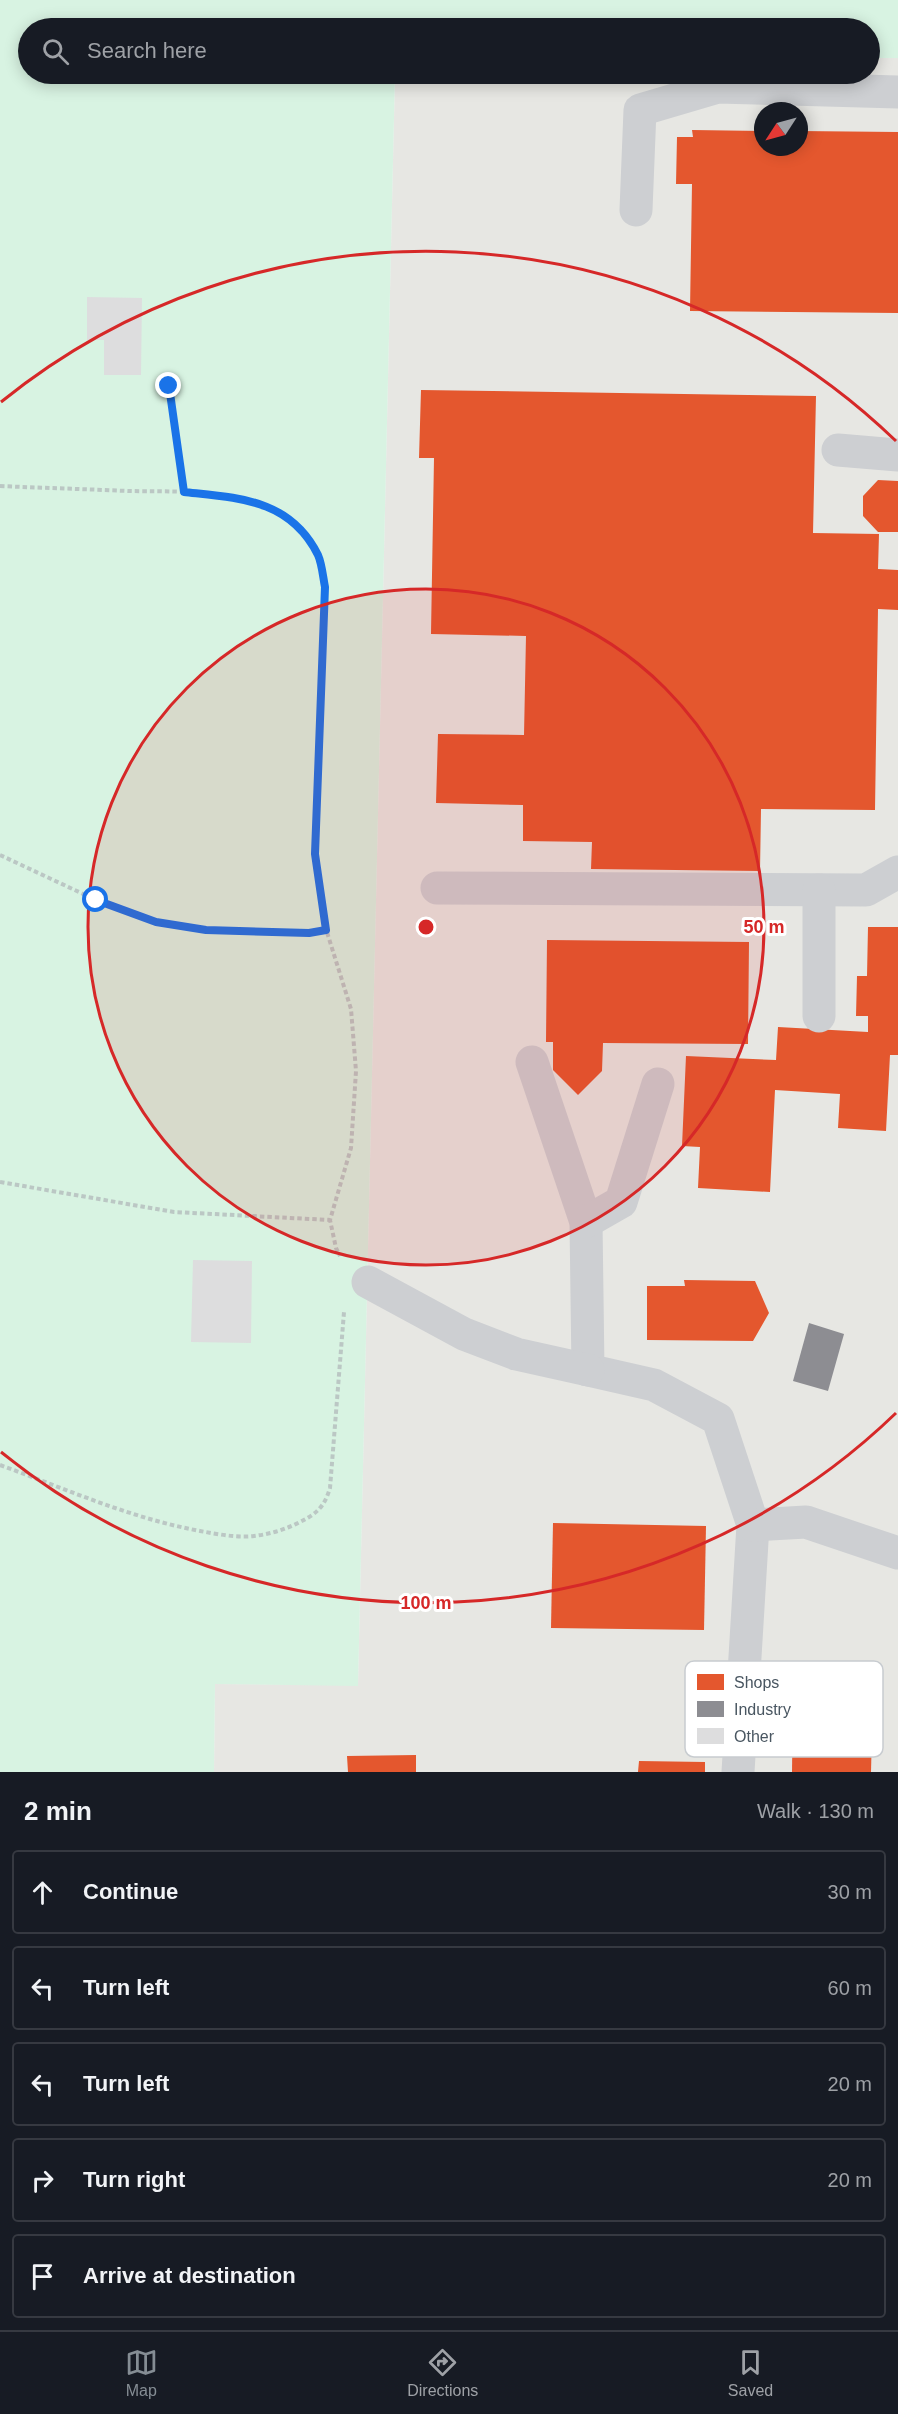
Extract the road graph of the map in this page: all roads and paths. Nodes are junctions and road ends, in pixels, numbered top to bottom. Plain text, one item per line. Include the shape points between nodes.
1 (898, 92) edge
2 (636, 210) dead end
3 (169, 386) dead end
4 (838, 450) dead end
5 (898, 455) edge
6 (0, 486) edge
7 (184, 492) junction
8 (0, 855) edge
9 (898, 872) edge
10 (437, 888) dead end
11 (819, 890) junction
12 (326, 930) junction
13 (819, 1016) dead end
14 (532, 1062) dead end
15 (658, 1084) dead end
16 (0, 1182) edge
17 (586, 1222) junction
18 (368, 1282) dead end
19 (345, 1306) dead end
20 (588, 1370) junction
21 (0, 1465) edge
22 (753, 1525) junction
23 (898, 1553) edge
24 (745, 1661) edge
25 (739, 1757) edge
26 (738, 1772) edge

1 - 2 lane via 718,87 640,110
3 - 7 path
4 - 5 lane
6 - 7 path
7 - 12 path via 259,502 285,515 304,533 319,557 325,587 315,854
8 - 12 path via 96,900 156,922 206,930
9 - 11 lane via 866,890
10 - 11 lane
11 - 13 lane
12 - 16 path via 351,1009 356,1071 351,1148 330,1220 174,1212
14 - 17 lane
15 - 17 lane via 621,1202
17 - 20 lane
18 - 20 lane via 464,1334 516,1354
19 - 21 path via 330,1488 325,1504 309,1518 283,1531 253,1537 224,1536 175,1526 138,1517
20 - 22 lane via 654,1385 718,1419
22 - 23 lane via 806,1522
22 - 24 lane
25 - 26 lane

